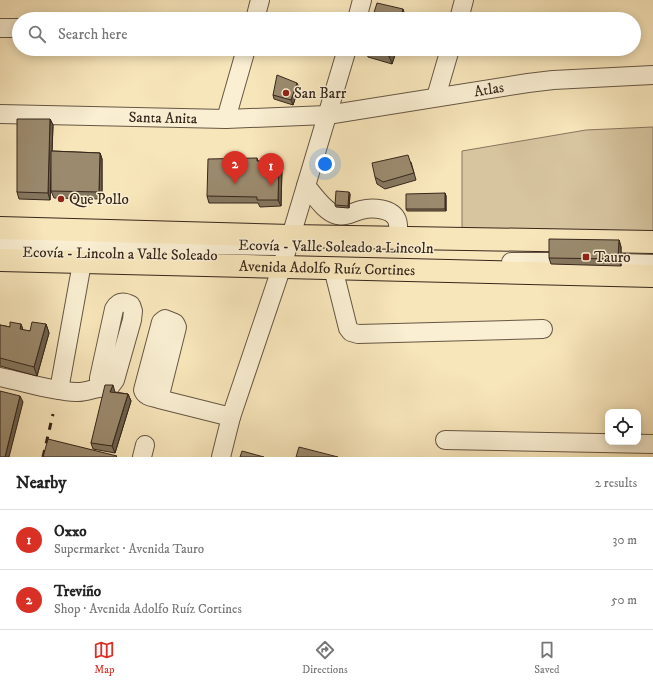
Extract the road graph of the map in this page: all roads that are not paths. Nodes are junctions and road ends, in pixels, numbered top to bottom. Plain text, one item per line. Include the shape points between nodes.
1 (260, 0) edge
2 (362, 0) edge
3 (464, 0) edge
4 (257, 12) edge
5 (359, 12) edge
6 (460, 12) edge
7 (0, 28) edge
8 (12, 28) edge
9 (244, 56) edge
10 (345, 56) edge
11 (448, 56) edge
12 (653, 75) edge
13 (436, 97) junction
14 (0, 114) edge
15 (327, 115) junction
16 (226, 119) junction
17 (306, 186) junction
18 (342, 226) junction
19 (0, 228) edge
20 (398, 238) junction
21 (653, 242) edge
22 (0, 243) edge
23 (0, 251) edge
24 (287, 251) junction
25 (653, 253) edge
26 (551, 256) edge
27 (0, 260) edge
28 (82, 263) junction
29 (653, 264) edge
30 (333, 268) junction
31 (653, 276) edge
32 (543, 329) dead end
33 (0, 377) edge
34 (102, 386) dead end
35 (59, 390) junction
36 (159, 399) dead end
37 (231, 417) junction
38 (444, 440) dead end
39 (653, 444) edge
40 (221, 457) edge

1 - 4 street
2 - 5 street
3 - 6 street
7 - 8 street
9 - 16 street
10 - 15 street
11 - 13 street
12 - 13 street, Atlas via 553,80
13 - 15 street, Atlas
14 - 16 street, Santa Anita
15 - 16 street, Santa Anita
15 - 17 street
17 - 18 street
17 - 24 street
18 - 20 main road, Avenida Adolfo Ruíz Cortines
18 - 20 street via 369,208 386,211 398,222
18 - 24 main road, Avenida Adolfo Ruíz Cortines
19 - 24 main road, Avenida Adolfo Ruíz Cortines
20 - 21 main road, Avenida Adolfo Ruíz Cortines
22 - 24 street, Ecovía - Valle Soleado a Lincoln
23 - 24 street, Ecovía - Lincoln a Valle Soleado
24 - 26 street, Ecovía - Valle Soleado a Lincoln
24 - 28 main road, Avenida Adolfo Ruíz Cortines
24 - 30 main road, Avenida Adolfo Ruíz Cortines
24 - 37 street
25 - 29 street via 621,258
27 - 28 main road, Avenida Adolfo Ruíz Cortines
28 - 35 street
30 - 31 main road, Avenida Adolfo Ruíz Cortines
30 - 32 street via 351,332 358,334
33 - 35 street
34 - 35 street via 84,392
36 - 37 street
37 - 40 street
38 - 39 street

